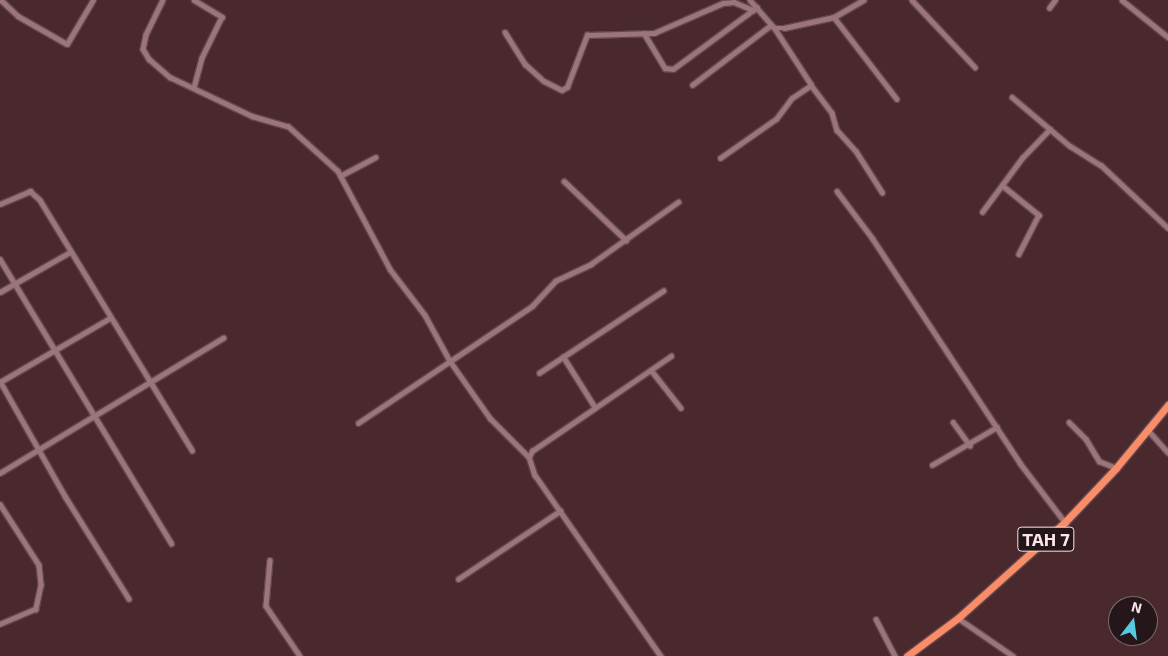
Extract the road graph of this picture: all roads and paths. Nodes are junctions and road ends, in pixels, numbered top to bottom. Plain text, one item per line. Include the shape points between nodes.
1 (1, 0) edge
2 (93, 0) edge
3 (163, 0) edge
4 (194, 0) edge
5 (750, 0) edge
6 (864, 0) edge
7 (912, 0) edge
8 (1055, 0) edge
9 (1125, 1) edge
10 (855, 2) edge
11 (755, 8) junction
12 (1049, 8) dead end
13 (834, 17) junction
14 (772, 26) junction
15 (505, 32) dead end
16 (644, 33) junction
17 (1168, 37) edge
18 (974, 67) dead end
19 (692, 85) dead end
20 (811, 85) junction
21 (194, 88) junction
22 (1012, 97) dead end
23 (898, 99) dead end
24 (1050, 129) junction
25 (375, 157) dead end
26 (720, 158) dead end
27 (340, 176) junction
28 (564, 181) dead end
29 (1002, 185) junction
30 (837, 191) dead end
31 (882, 192) dead end
32 (678, 202) dead end
33 (0, 204) edge
34 (982, 212) dead end
35 (1168, 228) edge
36 (626, 240) junction
37 (70, 252) junction
38 (1019, 254) dead end
39 (0, 259) edge
40 (14, 283) junction
41 (663, 291) dead end
42 (0, 292) edge
43 (110, 318) junction
44 (222, 338) dead end
45 (54, 350) junction
46 (672, 356) dead end
47 (563, 357) junction
48 (450, 361) junction
49 (651, 370) junction
50 (539, 373) dead end
51 (0, 381) edge
52 (149, 383) junction
53 (1168, 405) edge
54 (595, 408) junction
55 (681, 408) dead end
56 (93, 417) junction
57 (953, 422) dead end
58 (1069, 422) dead end
59 (358, 423) dead end
60 (997, 427) junction
61 (1147, 429) junction
62 (970, 446) junction
63 (41, 448) junction
64 (192, 450) dead end
65 (1168, 452) edge
66 (529, 457) junction
67 (932, 465) dead end
68 (1116, 468) junction
69 (0, 473) edge
70 (0, 504) edge
71 (560, 511) junction
72 (1064, 522) junction
73 (171, 543) dead end
74 (270, 560) dead end
75 (458, 579) dead end
76 (129, 599) dead end
77 (958, 618) junction
78 (876, 619) dead end
79 (0, 624) edge
80 (300, 656) edge
81 (661, 656) edge
82 (895, 656) edge
83 (907, 656) edge
84 (1013, 656) edge

1 - 2 street via 18,16 68,44
3 - 21 street via 146,35 144,52 160,70
4 - 21 street via 222,17 202,58
5 - 11 street
6 - 10 street
7 - 18 street
8 - 12 street
9 - 17 street
10 - 13 street
11 - 14 street
11 - 16 street via 734,2 723,3 654,33
11 - 16 street via 673,69 666,68
13 - 14 street
13 - 23 street
14 - 19 street
14 - 20 street
15 - 16 street via 525,64 544,81 562,90 567,87 587,34
20 - 26 street via 792,98 776,119
20 - 31 street via 832,113 837,130 856,151
21 - 27 street via 252,116 288,126 332,163
22 - 24 street
24 - 29 street
24 - 35 street via 1100,165
25 - 27 street
27 - 48 street via 363,213 390,269 425,315
28 - 36 street
29 - 34 street
29 - 38 street via 1039,215
30 - 60 street via 873,239
32 - 36 street
33 - 37 street via 32,191
36 - 48 street via 591,264 556,281 532,306
37 - 40 street
37 - 43 street
39 - 40 street
40 - 42 street
40 - 45 street
41 - 47 street
43 - 45 street
43 - 52 street
44 - 52 street
45 - 51 street
45 - 56 street
46 - 49 street
47 - 50 street
47 - 54 street
48 - 59 street
48 - 66 street via 490,418
49 - 54 street
49 - 55 street
51 - 63 street
52 - 56 street
52 - 64 street
53 - 61 highway, TAH 7
54 - 66 street via 532,451
56 - 63 street
56 - 73 street
57 - 62 street
58 - 68 street via 1086,439 1099,461
60 - 62 street
60 - 72 street
61 - 65 street
61 - 68 highway, TAH 7
62 - 67 street
63 - 69 street
63 - 76 street via 65,496
66 - 71 street via 535,475
68 - 72 highway, TAH 7
70 - 79 street via 39,565 41,585 36,609
71 - 75 street
71 - 81 street
72 - 77 highway, TAH 7
74 - 80 street via 266,606
77 - 83 highway, TAH 7
77 - 84 street
78 - 82 street

